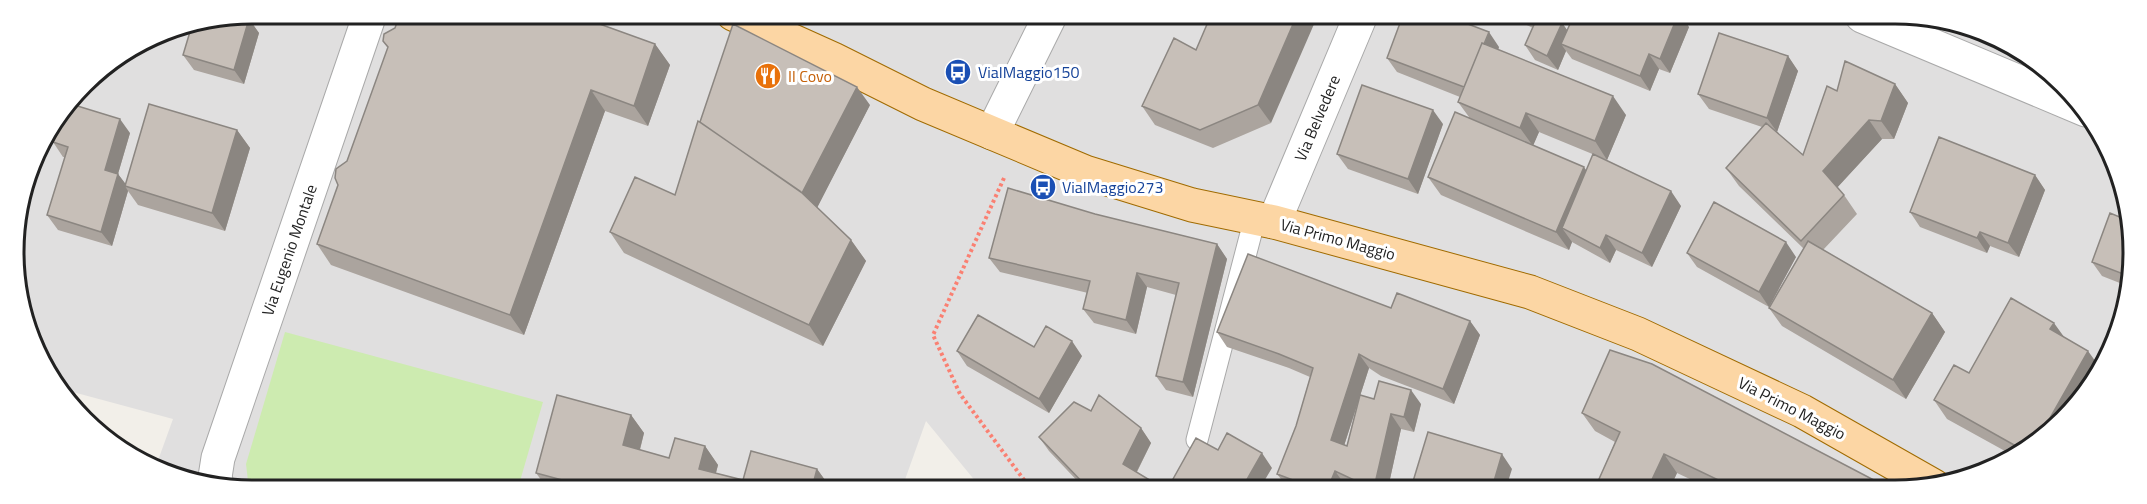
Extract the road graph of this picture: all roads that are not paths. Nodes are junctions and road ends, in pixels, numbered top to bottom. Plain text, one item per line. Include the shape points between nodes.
1 (367, 24) edge
2 (755, 24) edge
3 (1048, 24) edge
4 (1357, 24) edge
5 (1883, 24) edge
6 (2065, 101) edge
7 (1005, 138) junction
8 (1265, 220) junction
9 (1197, 440) edge
10 (215, 477) edge
11 (1921, 479) edge

1 - 10 street, Via Eugenio Montale via 218,458
2 - 7 main road, Via Primo Maggio via 923,104
3 - 7 street
4 - 8 street, Via Belvedere
5 - 6 street
7 - 8 main road, Via Primo Maggio via 1084,172 1139,190
8 - 9 lane
8 - 11 main road, Via Primo Maggio via 1530,292 1638,334 1802,411

